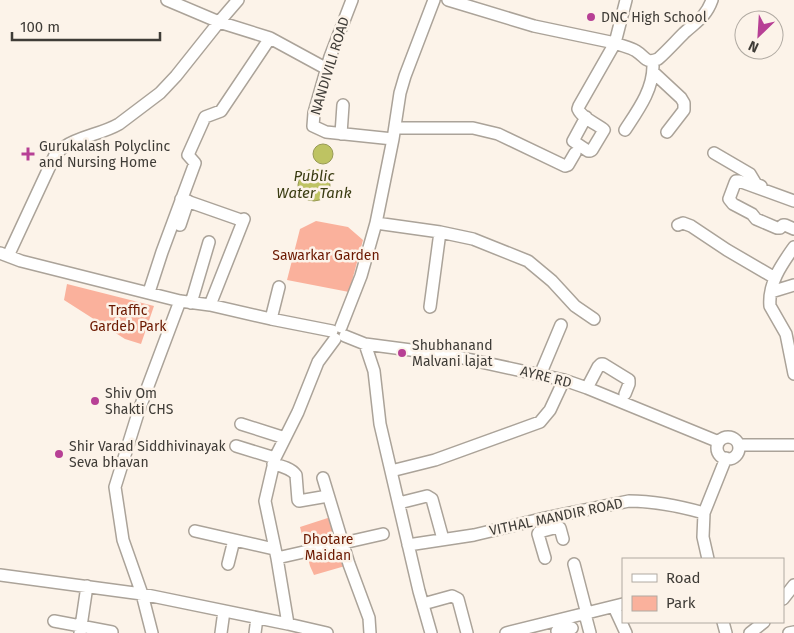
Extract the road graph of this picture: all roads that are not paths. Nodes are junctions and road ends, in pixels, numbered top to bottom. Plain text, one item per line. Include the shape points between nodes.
1 (167, 0) edge
2 (238, 0) edge
3 (352, 0) edge
4 (434, 0) edge
5 (448, 0) edge
6 (626, 0) edge
7 (712, 0) edge
8 (219, 22) junction
9 (270, 38) junction
10 (615, 43) junction
11 (653, 67) junction
12 (327, 69) junction
13 (343, 105) dead end
14 (586, 117) dead end
15 (625, 130) dead end
16 (667, 132) dead end
17 (341, 134) junction
18 (394, 134) junction
19 (575, 152) dead end
20 (714, 153) dead end
21 (794, 195) edge
22 (185, 200) junction
23 (794, 201) edge
24 (376, 223) junction
25 (180, 225) dead end
26 (678, 225) dead end
27 (794, 229) edge
28 (440, 232) junction
29 (210, 242) dead end
30 (794, 247) edge
31 (4, 255) edge
32 (775, 278) junction
33 (794, 285) edge
34 (280, 287) dead end
35 (149, 292) junction
36 (771, 292) junction
37 (263, 300) dead end
38 (185, 302) junction
39 (275, 303) junction
40 (210, 306) junction
41 (430, 307) dead end
42 (271, 319) junction
43 (594, 319) dead end
44 (560, 325) dead end
45 (338, 333) junction
46 (365, 344) junction
47 (794, 374) edge
48 (540, 375) junction
49 (564, 380) junction
50 (587, 388) junction
51 (625, 394) dead end
52 (241, 424) dead end
53 (285, 438) junction
54 (719, 442) junction
55 (739, 445) junction
56 (794, 445) edge
57 (236, 446) dead end
58 (726, 458) junction
59 (274, 461) junction
60 (391, 471) junction
61 (323, 478) dead end
62 (328, 496) junction
63 (399, 503) junction
64 (704, 513) junction
65 (544, 518) junction
66 (548, 530) junction
67 (195, 531) dead end
68 (383, 534) dead end
69 (443, 539) junction
70 (563, 539) dead end
71 (234, 540) junction
72 (342, 544) junction
73 (408, 545) junction
74 (276, 554) junction
75 (545, 558) dead end
76 (708, 558) edge
77 (228, 564) dead end
78 (574, 564) dead end
79 (0, 575) edge
80 (794, 585) edge
81 (86, 586) junction
82 (142, 594) junction
83 (784, 598) edge
84 (423, 604) junction
85 (618, 606) edge
86 (224, 611) junction
87 (586, 614) junction
88 (257, 618) junction
89 (622, 620) edge
90 (54, 621) dead end
91 (763, 623) edge
92 (288, 624) junction
93 (572, 628) dead end
94 (556, 629) edge
95 (81, 630) edge
96 (112, 632) edge
97 (794, 632) edge
98 (152, 633) edge
99 (221, 633) edge
100 (256, 633) edge
101 (327, 633) edge
102 (370, 633) edge
103 (431, 633) edge
104 (467, 633) edge
105 (506, 633) edge
106 (590, 633) edge
107 (750, 633) edge
108 (789, 633) edge

1 - 8 street
2 - 8 street
3 - 12 street, NANDIVILI ROAD
4 - 18 street via 405,76
5 - 10 street via 534,26
6 - 10 street
7 - 11 street via 698,22
8 - 9 street
8 - 31 street via 160,93 113,127 65,146 56,155
9 - 12 street
9 - 22 street via 221,111 205,117 188,155 195,162
10 - 11 street via 636,51
10 - 14 street via 579,106 579,112
11 - 15 street via 645,99
11 - 16 street via 684,103 684,110
12 - 17 street, NANDIVILI ROAD via 313,126
13 - 17 street
17 - 18 street, NANDIVILI ROAD
18 - 19 street, NANDIVILI ROAD via 473,128 498,134 565,166
18 - 24 street
20 - 21 street via 750,174 756,184
22 - 25 street
22 - 35 street
22 - 40 street via 241,219
23 - 27 street via 739,181 734,183 728,199 756,220 777,228 785,225
24 - 28 street
24 - 45 street via 361,276
26 - 32 street via 691,226
28 - 41 street
28 - 43 street via 473,239 528,262 552,281 575,306
29 - 38 street
30 - 32 street
31 - 35 street, AYRE RD
32 - 36 street
33 - 36 street
34 - 39 street
35 - 38 street, AYRE RD
36 - 47 street via 770,306 786,334
37 - 39 street
38 - 40 street, AYRE RD
38 - 82 street via 138,410 115,487 123,540
39 - 42 street
40 - 42 street, AYRE RD
42 - 45 street, AYRE RD
44 - 48 street
45 - 46 street, AYRE RD
45 - 53 street via 318,362
46 - 48 street, AYRE RD via 449,356
46 - 60 street via 374,371 380,424
48 - 49 street, AYRE RD
49 - 50 street, AYRE RD
49 - 60 street via 550,410 540,422 435,460
50 - 51 street via 603,364 629,380
50 - 54 street, AYRE RD
52 - 53 street
53 - 59 street
54 - 55 street via 732,438
54 - 58 street via 718,452
55 - 56 street
55 - 58 street via 736,455
57 - 59 street
58 - 64 street
59 - 62 street via 295,473 299,501
59 - 74 street via 265,502
60 - 63 street
61 - 62 street
62 - 72 street
63 - 69 street via 430,497
63 - 73 street
64 - 65 street, VITHAL MANDIR ROAD via 629,501
64 - 76 street via 702,537
65 - 66 street
65 - 69 street, VITHAL MANDIR ROAD
66 - 70 street via 559,527
66 - 75 street via 538,534
67 - 71 street
68 - 72 street
69 - 73 street, VITHAL MANDIR ROAD
71 - 74 street
71 - 77 street
72 - 74 street
72 - 102 street via 369,618
73 - 84 street
74 - 92 street
78 - 87 street
79 - 81 street
80 - 83 street
81 - 82 street
81 - 95 street
82 - 86 street
82 - 98 street
84 - 103 street
84 - 104 street via 455,597
85 - 87 street
85 - 89 street
86 - 88 street
86 - 99 street
87 - 94 street
87 - 106 street
88 - 92 street
88 - 100 street
90 - 95 street
91 - 107 street
92 - 101 street
93 - 94 street
94 - 105 street
95 - 96 street
97 - 108 street

